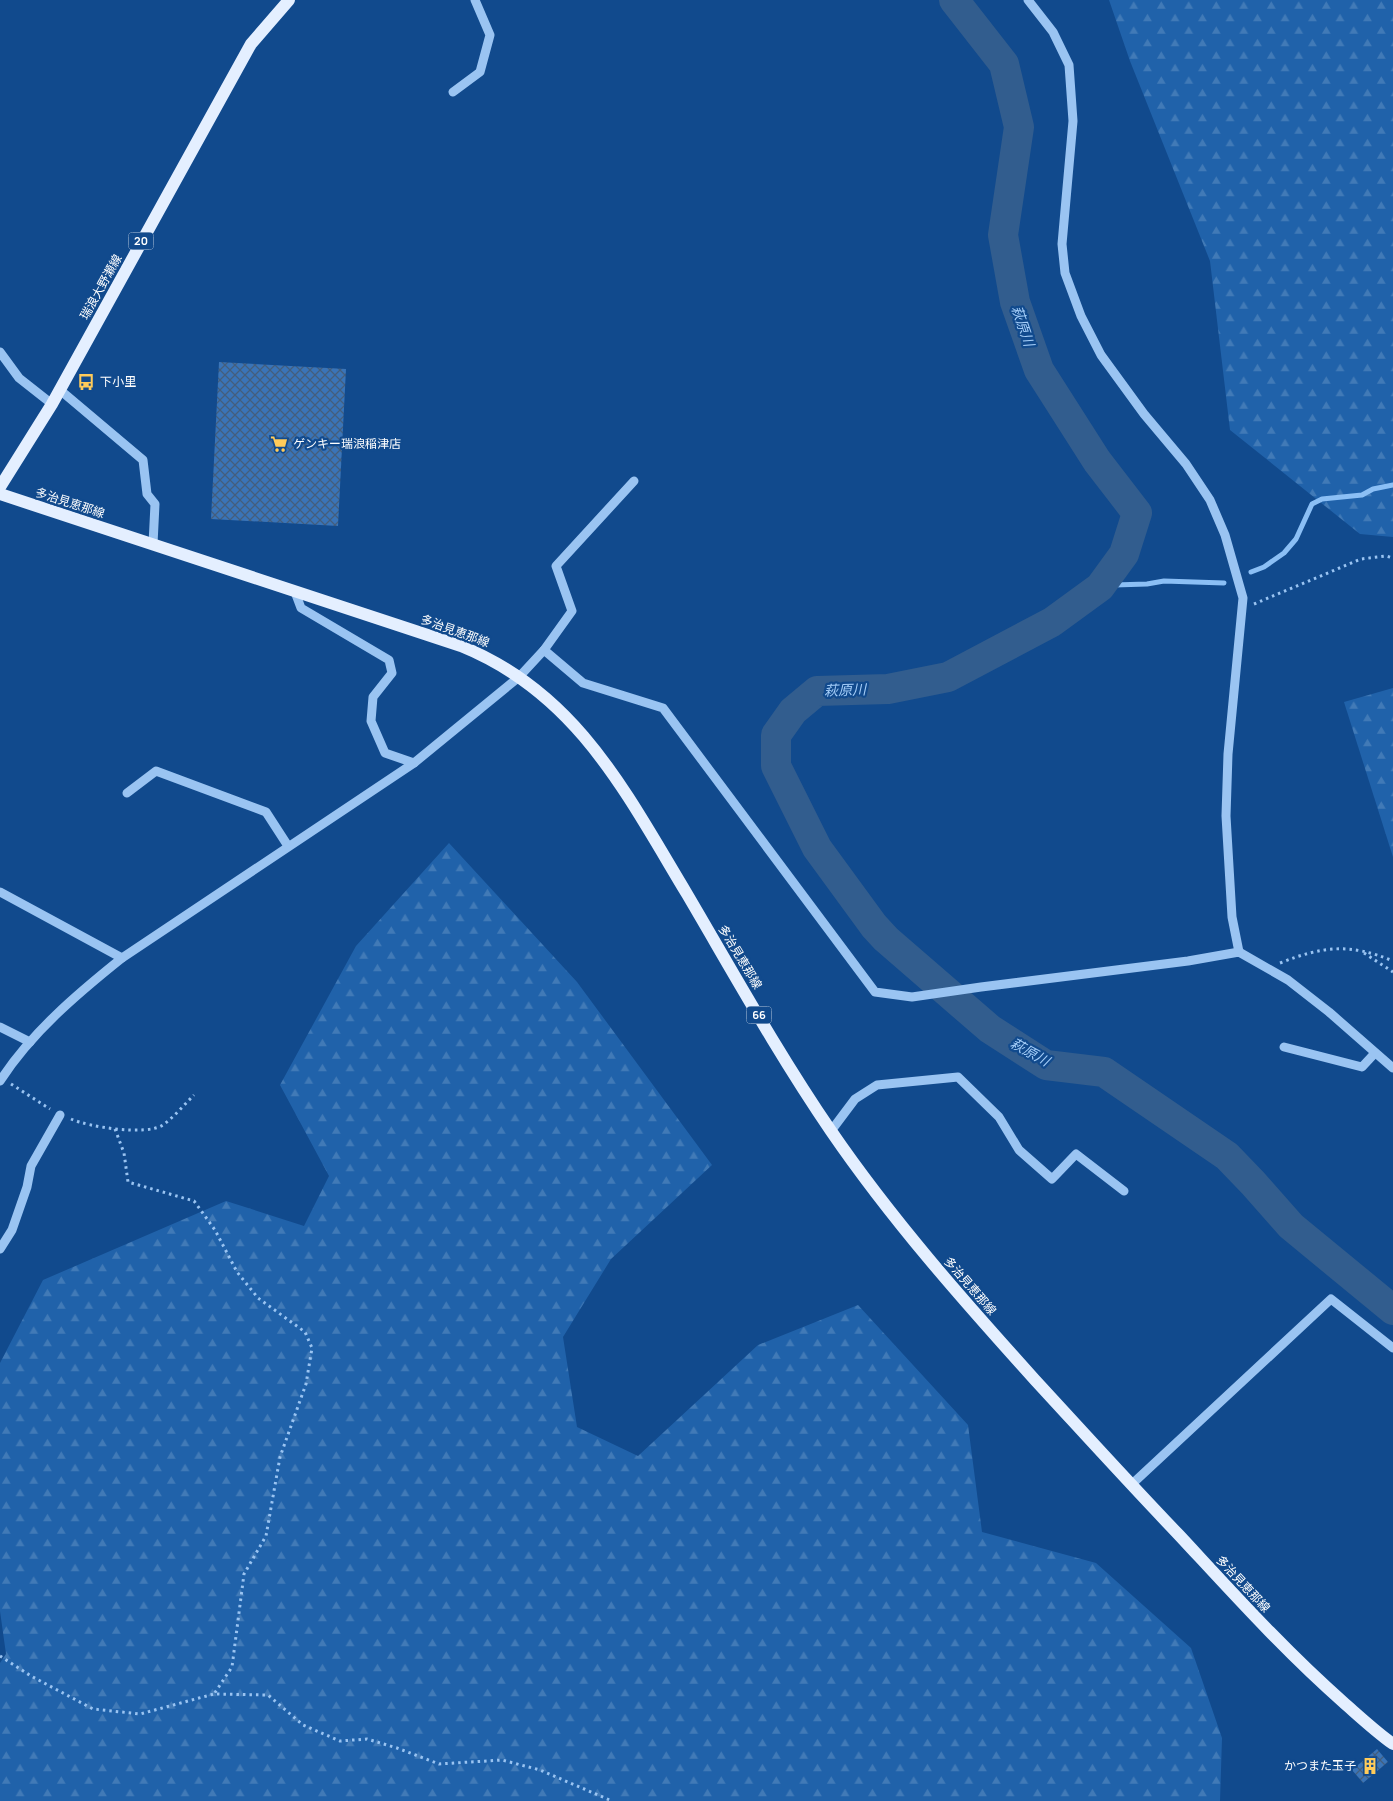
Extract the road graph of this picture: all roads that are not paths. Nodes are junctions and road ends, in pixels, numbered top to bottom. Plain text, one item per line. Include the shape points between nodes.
1 (289, 0) edge
2 (475, 0) edge
3 (1028, 0) edge
4 (453, 92) dead end
5 (0, 352) edge
6 (60, 390) junction
7 (52, 404) junction
8 (634, 481) dead end
9 (0, 487) edge
10 (0, 494) edge
11 (153, 544) junction
12 (295, 592) junction
13 (544, 650) junction
14 (520, 677) junction
15 (414, 763) junction
16 (127, 793) dead end
17 (288, 846) junction
18 (0, 892) edge
19 (1239, 952) junction
20 (122, 958) junction
21 (0, 1027) edge
22 (30, 1042) junction
23 (1284, 1047) dead end
24 (1376, 1053) junction
25 (1393, 1068) edge
26 (1, 1080) edge
27 (60, 1115) road end
28 (832, 1131) junction
29 (1124, 1191) dead end
30 (0, 1249) edge
31 (1393, 1348) edge
32 (1131, 1485) junction
33 (1393, 1744) edge

1 - 6 main road, 瑞浪大野瀬線 / 20 via 251,44
2 - 4 street via 490,35 480,72
3 - 19 street via 1052,32 1069,65 1073,121 1062,244 1065,273 1081,316 1101,355 1210,500 1225,535 1243,598 1228,754 1226,816 1232,917
5 - 7 street via 19,378
6 - 7 main road, 瑞浪大野瀬線 / 20
6 - 11 street via 143,460 147,494 155,504
7 - 9 main road, 瑞浪大野瀬線 / 20
8 - 13 street via 556,566 572,611
10 - 11 main road, 多治見恵那線 / 66
11 - 12 main road, 多治見恵那線 / 66
12 - 14 main road, 多治見恵那線 / 66 via 461,646 486,656
12 - 15 street via 301,608 389,660 392,673 373,697 371,721 385,753
13 - 14 street
13 - 19 street via 583,683 663,708 875,992 912,997 1188,962
14 - 15 street
14 - 28 main road, 多治見恵那線 / 66 via 558,707 588,739 622,785
15 - 17 street
16 - 17 street via 156,771 266,812
17 - 20 street
18 - 20 street
19 - 24 street via 1288,980
20 - 22 street via 59,1012
21 - 22 street
22 - 26 street
23 - 24 street via 1362,1067
24 - 25 street
27 - 30 street via 30,1166 27,1187 12,1230
28 - 29 street via 855,1099 877,1085 958,1077 999,1117 1019,1150 1052,1179 1076,1154
28 - 32 main road, 多治見恵那線 / 66 via 944,1278
31 - 32 street via 1332,1299
32 - 33 main road, 多治見恵那線 / 66 via 1269,1632 1322,1684

